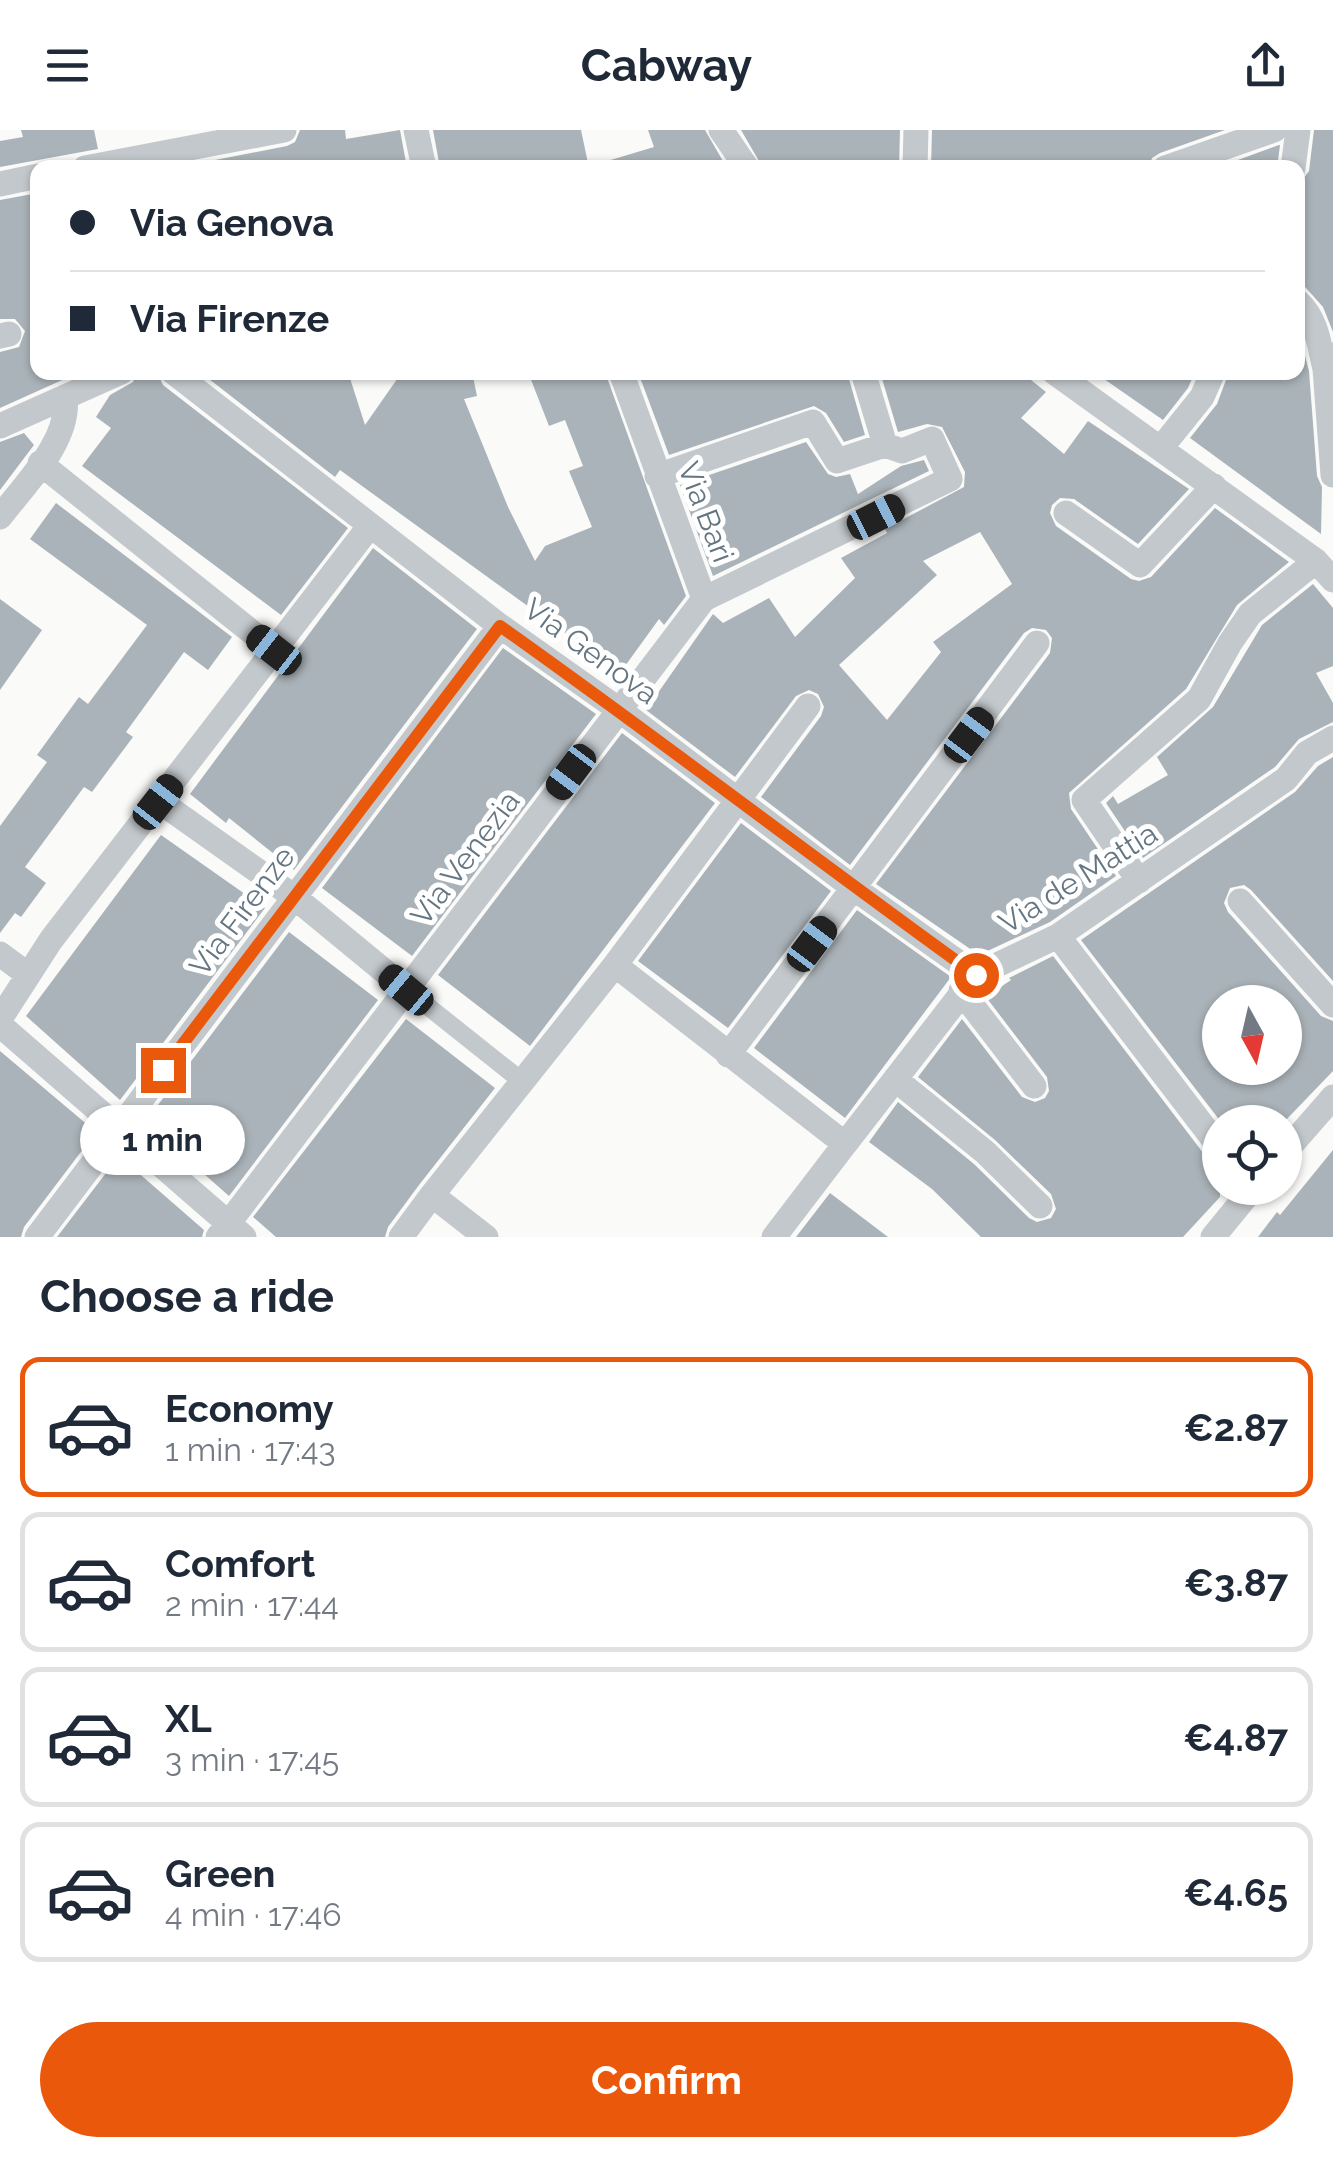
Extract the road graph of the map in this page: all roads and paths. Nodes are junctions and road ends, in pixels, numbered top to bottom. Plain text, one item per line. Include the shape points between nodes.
1 (284, 130) edge
2 (416, 130) edge
3 (721, 130) edge
4 (916, 130) edge
5 (1274, 130) edge
6 (1298, 130) edge
7 (127, 160) edge
8 (422, 160) edge
9 (742, 160) edge
10 (915, 160) edge
11 (1188, 160) edge
12 (1294, 160) edge
13 (30, 178) edge
14 (0, 184) edge
15 (1305, 308) edge
16 (1329, 362) edge
17 (102, 380) edge
18 (183, 380) edge
19 (624, 380) edge
20 (865, 380) edge
21 (1065, 380) edge
22 (1210, 380) edge
23 (65, 396) junction
24 (0, 426) edge
25 (885, 446) junction
26 (1161, 448) junction
27 (40, 463) junction
28 (1333, 475) edge
29 (657, 476) junction
30 (1214, 486) junction
31 (1066, 513) dead end
32 (0, 517) edge
33 (369, 527) junction
34 (1327, 566) edge
35 (704, 598) junction
36 (500, 626) junction
37 (1037, 643) dead end
38 (274, 650) junction
39 (808, 706) dead end
40 (618, 709) junction
41 (1333, 738) edge
42 (738, 798) junction
43 (158, 802) junction
44 (1139, 881) junction
45 (855, 889) junction
46 (293, 896) junction
47 (1240, 901) dead end
48 (1058, 936) junction
49 (0, 954) edge
50 (615, 964) junction
51 (27, 974) junction
52 (968, 983) junction
53 (406, 990) junction
54 (1333, 1005) edge
55 (0, 1022) edge
56 (728, 1055) junction
57 (895, 1079) junction
58 (523, 1082) junction
59 (1034, 1086) dead end
60 (1333, 1097) edge
61 (1202, 1124) edge
62 (120, 1128) junction
63 (1302, 1133) edge
64 (845, 1144) junction
65 (432, 1195) junction
66 (1239, 1205) edge
67 (1040, 1206) dead end
68 (230, 1232) edge
69 (37, 1237) edge
70 (401, 1237) edge
71 (486, 1237) edge
72 (774, 1237) edge
73 (1213, 1237) edge

1 - 7 street
2 - 8 street
3 - 9 street
4 - 10 street
5 - 11 street
6 - 12 street
13 - 14 street
15 - 16 street
16 - 28 street
17 - 23 street
18 - 33 street, Via Genova
19 - 29 street, Via Bari
20 - 25 street
21 - 26 street
22 - 26 street
23 - 24 street
23 - 27 street via 63,426
25 - 29 street via 837,461 813,422
25 - 35 street via 902,451 932,439 950,479
26 - 30 street
27 - 32 street
27 - 38 street
29 - 35 street, Via Bari
30 - 31 street via 1140,565
30 - 34 street
33 - 36 street, Via Genova
33 - 38 street
34 - 44 street via 1250,614 1199,698 1084,800
35 - 40 street, Via Bari
36 - 40 street, Via Genova
36 - 46 street, Via Firenze
37 - 45 street
38 - 43 street
39 - 42 street
40 - 42 street, Via Genova
40 - 53 street, Via Venezia
41 - 44 street, Via de Mattia via 1307,752 1286,779
42 - 45 street, Via Genova
42 - 50 street
43 - 46 street
43 - 51 street
44 - 48 street, Via de Mattia
45 - 52 street, Via Genova
45 - 56 street
46 - 53 street
46 - 62 street, Via Firenze
47 - 54 street
48 - 52 street, Via de Mattia
48 - 61 street
49 - 51 street
50 - 56 street
50 - 58 street
51 - 55 street
52 - 57 street, Via de Mattia
52 - 59 street, Via Genova
53 - 58 street
53 - 68 street, Via Venezia
55 - 62 street
56 - 64 street
57 - 64 street, Via de Mattia
57 - 67 street
58 - 65 street
60 - 63 street
62 - 68 street
62 - 69 street, Via Firenze
64 - 72 street, Via de Mattia
65 - 70 street
65 - 71 street
66 - 73 street

